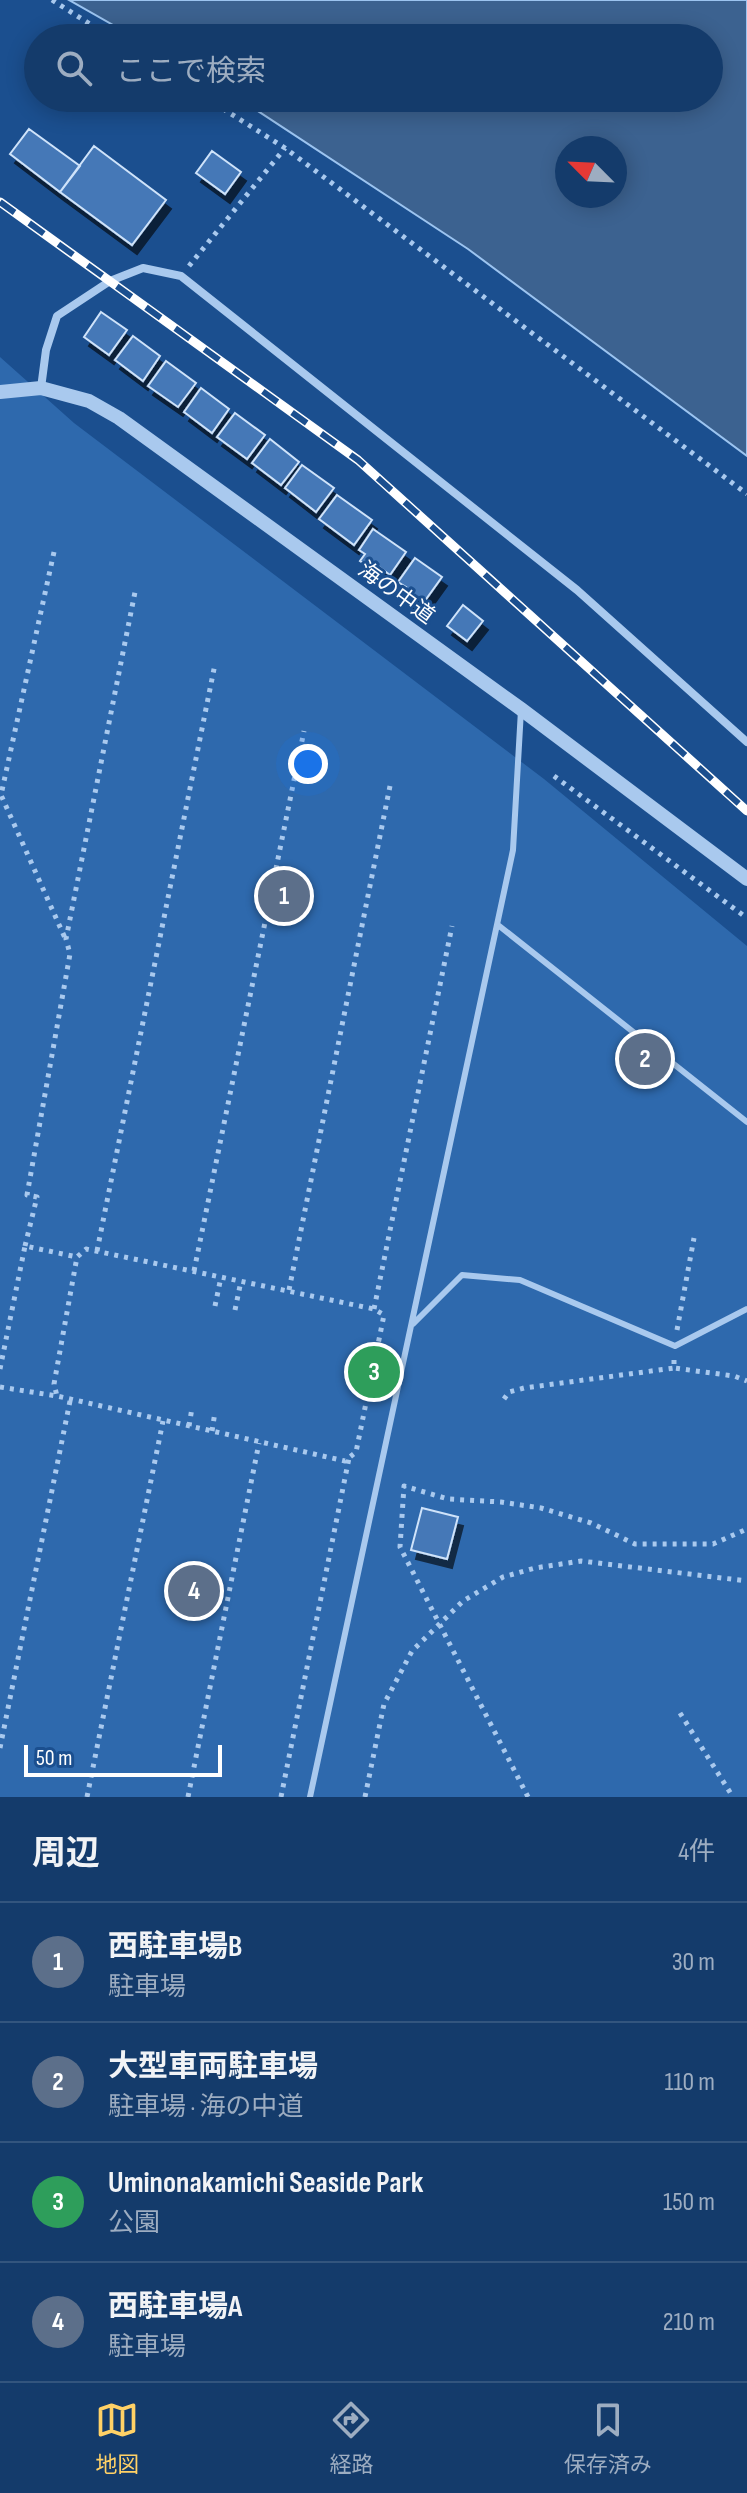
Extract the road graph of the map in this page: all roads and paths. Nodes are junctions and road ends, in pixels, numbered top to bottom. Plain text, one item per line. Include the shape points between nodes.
1 (52, 0) edge
2 (90, 24) edge
3 (228, 112) edge
4 (285, 148) junction
5 (181, 276) junction
6 (41, 388) junction
7 (0, 392) edge
8 (747, 494) edge
9 (54, 552) dead end
10 (136, 587) dead end
11 (215, 664) dead end
12 (521, 709) junction
13 (304, 731) dead end
14 (747, 742) edge
15 (554, 776) dead end
16 (390, 786) dead end
17 (747, 879) edge
18 (747, 918) edge
19 (498, 925) junction
20 (452, 926) dead end
21 (66, 939) junction
22 (747, 1122) edge
23 (25, 1246) junction
24 (97, 1251) junction
25 (77, 1257) junction
26 (194, 1271) junction
27 (221, 1277) junction
28 (241, 1281) junction
29 (289, 1290) junction
30 (215, 1306) dead end
31 (374, 1309) junction
32 (747, 1309) edge
33 (235, 1310) dead end
34 (413, 1324) junction
35 (674, 1368) dead end
36 (0, 1369) edge
37 (0, 1387) edge
38 (57, 1396) junction
39 (504, 1399) dead end
40 (70, 1401) junction
41 (192, 1408) dead end
42 (215, 1412) dead end
43 (163, 1421) junction
44 (189, 1426) junction
45 (212, 1431) junction
46 (259, 1443) junction
47 (349, 1458) junction
48 (747, 1529) edge
49 (747, 1581) edge
50 (438, 1623) junction
51 (680, 1713) dead end
52 (0, 1748) edge
53 (87, 1797) edge
54 (188, 1797) edge
55 (281, 1797) edge
56 (310, 1797) edge
57 (365, 1797) edge
58 (528, 1797) edge
59 (733, 1797) edge

1 - 2 path
3 - 4 path
4 - 5 path
4 - 8 path
5 - 6 street via 143,268 110,281 57,316
5 - 14 street via 577,590
6 - 7 street, 海の中道
6 - 12 street, 海の中道 via 89,401 119,418
9 - 21 path via 1,795
10 - 21 path
11 - 24 path
12 - 17 street, 海の中道
12 - 19 lane via 513,850
13 - 26 path
15 - 18 path
16 - 29 path
19 - 22 lane
19 - 34 lane
20 - 31 path
21 - 23 path via 70,954 27,1195 37,1197
23 - 25 path
23 - 36 path
24 - 25 path via 86,1249
24 - 26 path
25 - 38 path via 54,1384
26 - 27 path
27 - 28 path
27 - 30 path
28 - 29 path
28 - 33 path
29 - 31 path
31 - 47 path via 384,1315 356,1452
32 - 34 lane via 675,1346 520,1280 462,1275
34 - 56 lane
35 - 39 path via 524,1388
37 - 38 path
38 - 40 path
40 - 43 path
40 - 52 path
41 - 44 path
42 - 45 path
43 - 44 path
43 - 53 path
44 - 45 path
45 - 46 path
46 - 47 path
46 - 54 path
47 - 55 path
48 - 50 path via 713,1544 635,1544 541,1508 448,1499 404,1486 400,1547
49 - 50 path via 581,1561 503,1577
50 - 57 path via 412,1651 384,1704
50 - 58 path
51 - 59 path

